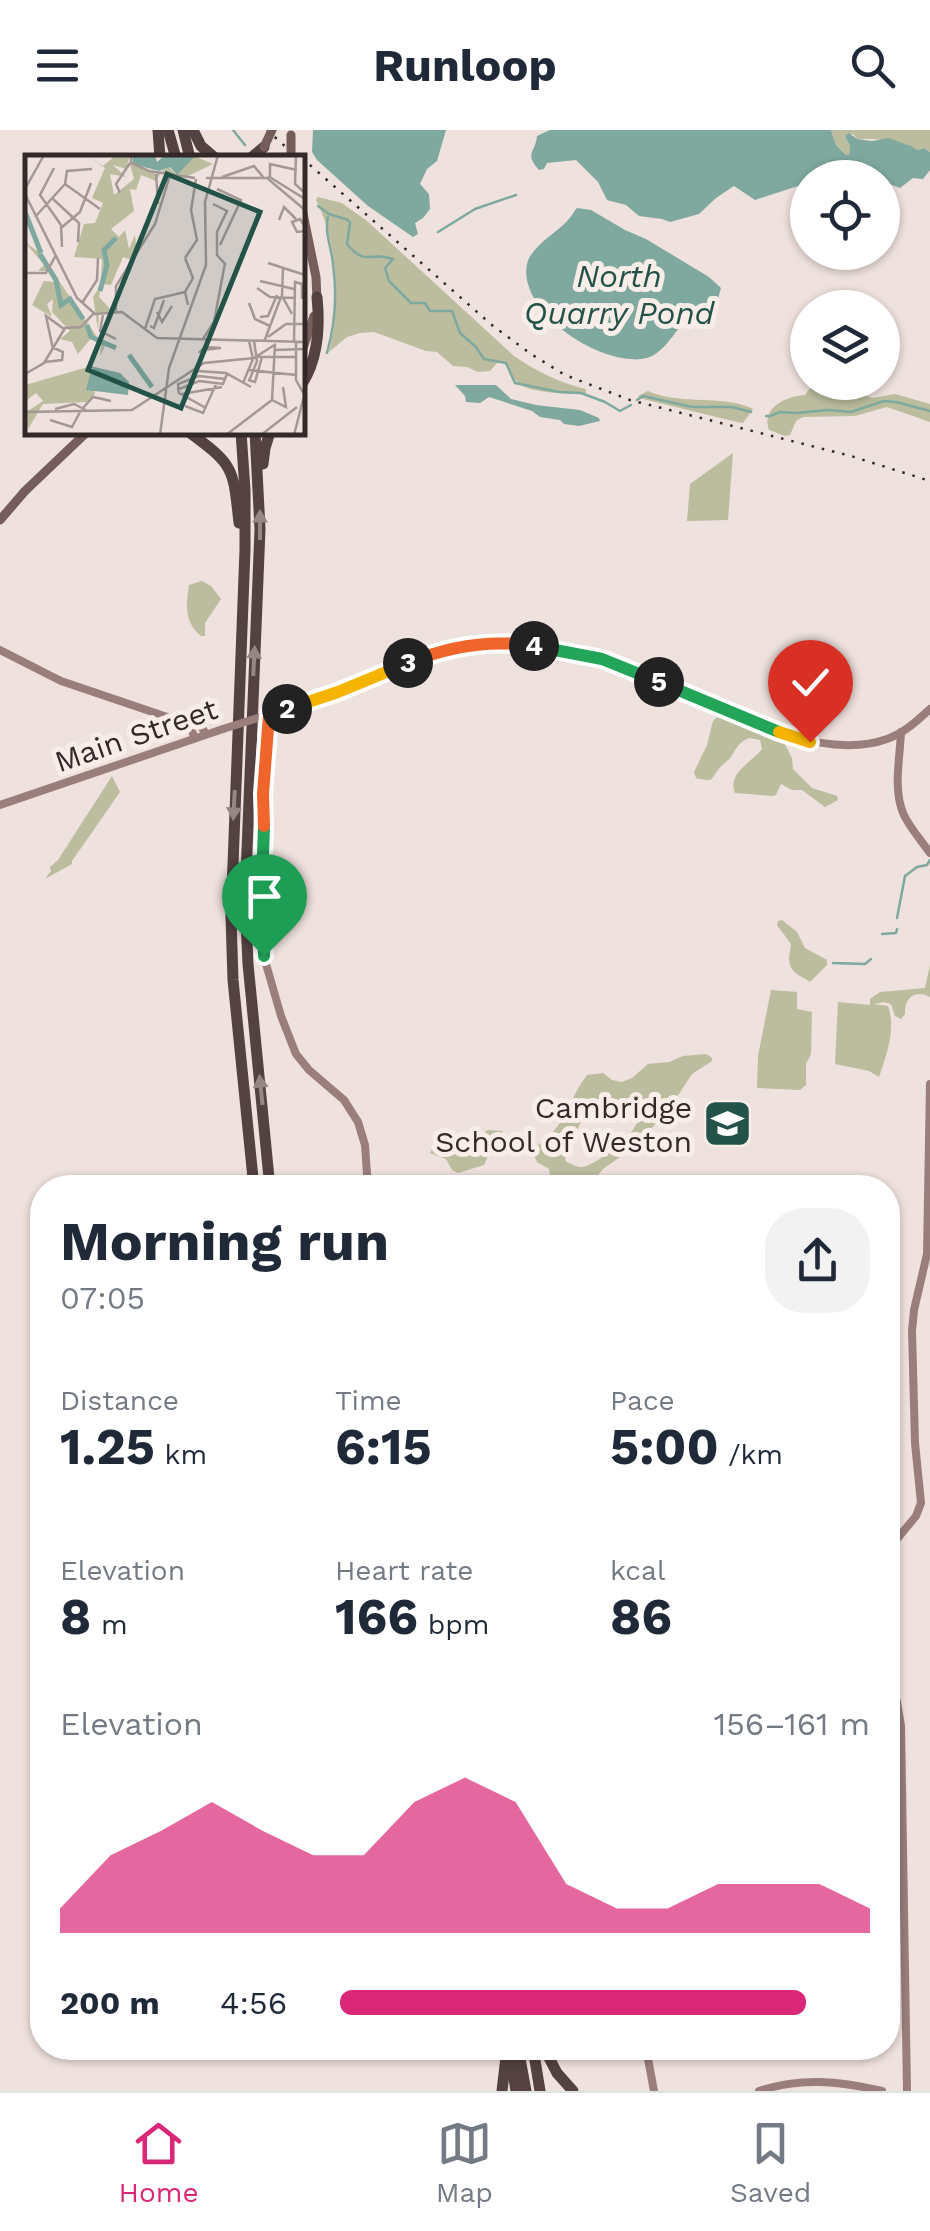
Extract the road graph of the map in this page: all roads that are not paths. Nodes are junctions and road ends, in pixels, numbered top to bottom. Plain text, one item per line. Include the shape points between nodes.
1 (158, 130) edge
2 (168, 130) edge
3 (183, 130) edge
4 (193, 130) edge
5 (272, 130) edge
6 (258, 154) edge
7 (160, 155) edge
8 (175, 155) edge
9 (189, 155) edge
10 (211, 155) edge
11 (305, 223) edge
12 (318, 297) junction
13 (305, 344) edge
14 (305, 379) edge
15 (84, 435) edge
16 (194, 435) edge
17 (240, 435) edge
18 (254, 435) edge
19 (269, 435) edge
20 (259, 488) junction
21 (0, 520) edge
22 (245, 550) junction
23 (0, 650) edge
24 (930, 708) edge
25 (267, 715) junction
26 (169, 716) junction
27 (902, 732) junction
28 (206, 734) junction
29 (195, 738) junction
30 (890, 738) junction
31 (901, 753) junction
32 (0, 805) edge
33 (930, 853) edge
34 (930, 1084) edge
35 (253, 1175) edge
36 (269, 1175) edge
37 (367, 1175) edge
38 (900, 1535) edge
39 (900, 1720) edge
40 (506, 2060) edge
41 (510, 2060) edge
42 (520, 2060) edge
43 (535, 2060) edge
44 (550, 2060) edge
45 (648, 2060) edge
46 (774, 2086) junction
47 (502, 2091) edge
48 (516, 2091) edge
49 (526, 2091) edge
50 (540, 2091) edge
51 (573, 2091) edge
52 (654, 2091) edge
53 (760, 2091) edge
54 (785, 2091) edge
55 (882, 2091) edge
56 (907, 2091) edge

1 - 7 highway
2 - 8 highway
3 - 9 highway
4 - 10 highway
5 - 6 main road, bridge
11 - 12 main road
12 - 13 main road
12 - 14 highway via 315,355
15 - 21 main road
16 - 22 highway via 231,471
17 - 22 highway
18 - 20 highway
19 - 20 highway
36 -> 20 highway via 246,916
22 -> 35 highway via 230,917
23 - 26 street via 61,681
24 - 27 street, Main Street
25 - 28 street, Main Street, bridge
25 - 30 street, Main Street via 435,652 496,642 596,657 818,744
25 - 37 street via 266,964 296,1054 357,1119
26 - 28 street via 195,722
26 - 29 street via 189,726
27 - 30 street, Main Street
27 - 31 street
28 - 29 street, Main Street
29 - 32 street, Main Street
30 - 31 street
31 - 33 street via 900,806
34 - 38 street via 927,1254 912,1331 921,1503
39 - 56 street
40 - 47 highway
41 - 48 highway
42 - 49 highway
43 - 50 highway
44 - 51 highway
45 - 52 street
46 - 53 street
46 - 54 street
46 - 55 street via 824,2081

